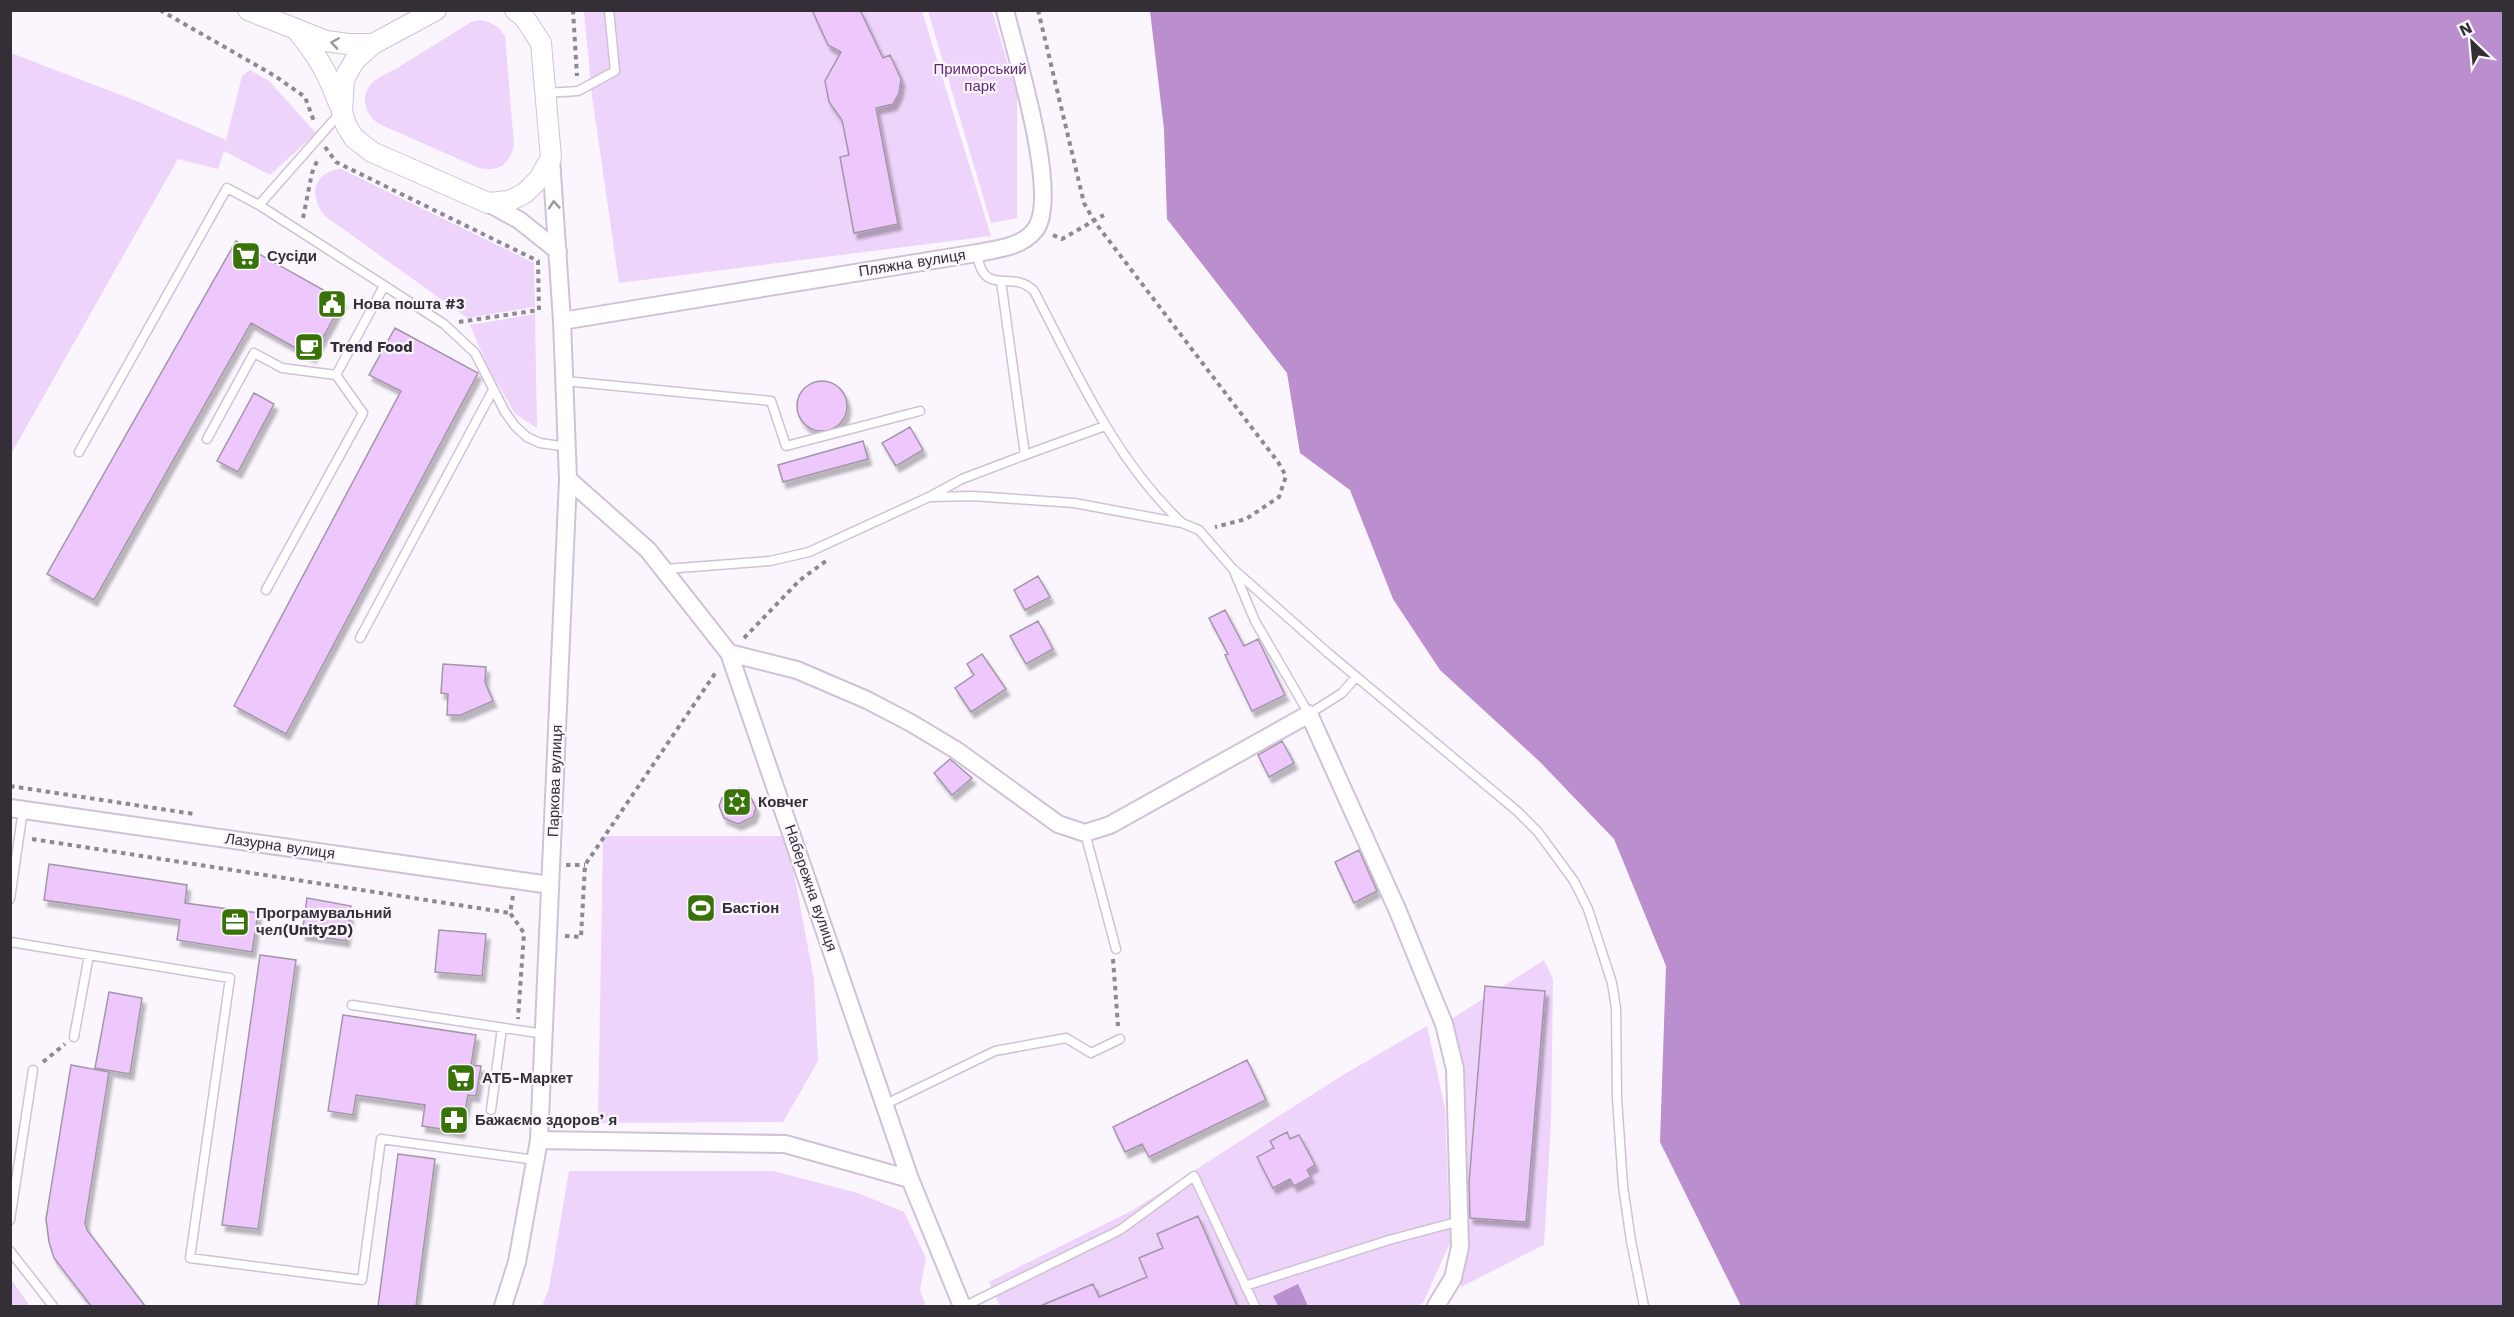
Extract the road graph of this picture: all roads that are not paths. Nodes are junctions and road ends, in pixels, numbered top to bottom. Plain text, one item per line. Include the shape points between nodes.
1 (436, 10) edge
2 (515, 10) edge
3 (540, 10) edge
4 (609, 10) edge
5 (1005, 10) edge
6 (258, 12) edge
7 (298, 32) junction
8 (542, 43) junction
9 (374, 44) junction
10 (545, 93) junction
11 (342, 112) junction
12 (551, 158) junction
13 (488, 203) junction
14 (259, 205) junction
15 (558, 251) junction
16 (977, 253) junction
17 (1001, 281) junction
18 (384, 286) junction
19 (562, 321) junction
20 (336, 375) junction
21 (565, 381) junction
22 (493, 390) junction
23 (920, 411) dead end
24 (1105, 426) junction
25 (207, 439) dead end
26 (568, 447) junction
27 (79, 453) dead end
28 (1025, 455) junction
29 (568, 479) junction
30 (929, 497) junction
31 (1182, 523) junction
32 (1232, 568) junction
33 (665, 569) junction
34 (266, 590) dead end
35 (360, 638) dead end
36 (729, 653) junction
37 (1356, 677) junction
38 (1309, 714) junction
39 (17, 809) edge
40 (1085, 833) junction
41 (550, 885) junction
42 (10, 899) edge
43 (10, 942) edge
44 (1116, 949) road end
45 (89, 955) junction
46 (352, 1005) dead end
47 (502, 1028) junction
48 (544, 1034) junction
49 (74, 1037) road end
50 (1120, 1039) road end
51 (33, 1070) road end
52 (886, 1104) junction
53 (491, 1110) dead end
54 (539, 1140) junction
55 (536, 1160) junction
56 (910, 1179) junction
57 (10, 1220) edge
58 (1460, 1221) junction
59 (10, 1251) edge
60 (1245, 1286) junction
61 (53, 1306) edge
62 (503, 1306) edge
63 (964, 1306) edge
64 (1255, 1306) edge
65 (1436, 1306) edge
66 (1644, 1306) edge

1 - 9 street
2 - 8 street
3 - 8 street
4 - 10 lane via 615,71 578,91
5 - 16 street, Пляжна вулиця via 1038,146 1043,214 1035,230 1022,241
6 - 7 street
9 -> 7 street via 326,41
7 - 11 street via 319,58
8 - 10 street
9 - 11 street via 355,60 344,79
10 - 12 street
11 - 13 street via 354,138 372,152
11 - 14 lane
12 - 13 street via 525,193 509,201
15 -> 12 street, Паркова вулиця
13 - 15 street via 519,220
14 - 18 lane
14 - 27 lane via 227,188
15 - 19 street, Паркова вулиця
16 - 17 lane via 984,275
16 - 19 street, Пляжна вулиця
17 - 24 lane via 1020,282 1034,291
17 - 28 lane
18 - 20 lane
18 - 22 lane via 444,324 475,353
19 - 21 street, Паркова вулиця
20 - 25 lane via 282,368 254,353
20 - 34 lane via 363,413
21 - 23 lane via 771,401 786,446
21 - 26 street, Паркова вулиця
22 - 26 lane via 510,419 527,437
22 - 35 lane
24 - 28 lane
24 - 31 lane via 1133,470
26 - 29 street, Паркова вулиця
28 - 30 lane via 962,479
29 - 33 street, Набережна вулиця
29 - 41 street, Паркова вулиця
30 - 31 lane via 973,495 1074,503
30 - 33 lane via 809,552 770,561
31 - 32 lane via 1199,530
32 - 37 lane
32 - 38 lane via 1255,621
33 - 36 street, Набережна вулиця
36 - 40 street via 797,670 867,700 956,750 1058,824
36 - 52 street, Набережна вулиця
37 - 38 lane via 1342,693
37 - 66 lane via 1538,832 1574,881 1588,909 1616,1008 1623,1186
38 - 40 street via 1110,825
38 - 58 street via 1444,1024 1455,1069
39 - 41 street, Лазурна вулиця
39 - 42 lane via 19,837
40 - 44 lane
41 - 48 street, Паркова вулиця
43 - 45 lane
45 - 49 lane
45 - 55 lane via 230,978 190,1258 362,1280 381,1139
46 - 47 lane
47 - 48 lane
47 - 53 lane
48 - 54 street, Паркова вулиця
50 - 52 lane via 1091,1053 1066,1038 995,1050
51 - 57 lane
52 - 56 street, Набережна вулиця
54 - 55 street, Паркова вулиця
54 - 56 street via 785,1144
55 - 62 street, Паркова вулиця via 517,1262
56 - 63 street, Набережна вулиця
58 - 60 lane
58 - 65 street via 1454,1278
59 - 61 lane
60 - 63 lane via 1194,1176 1120,1230
60 - 64 lane

